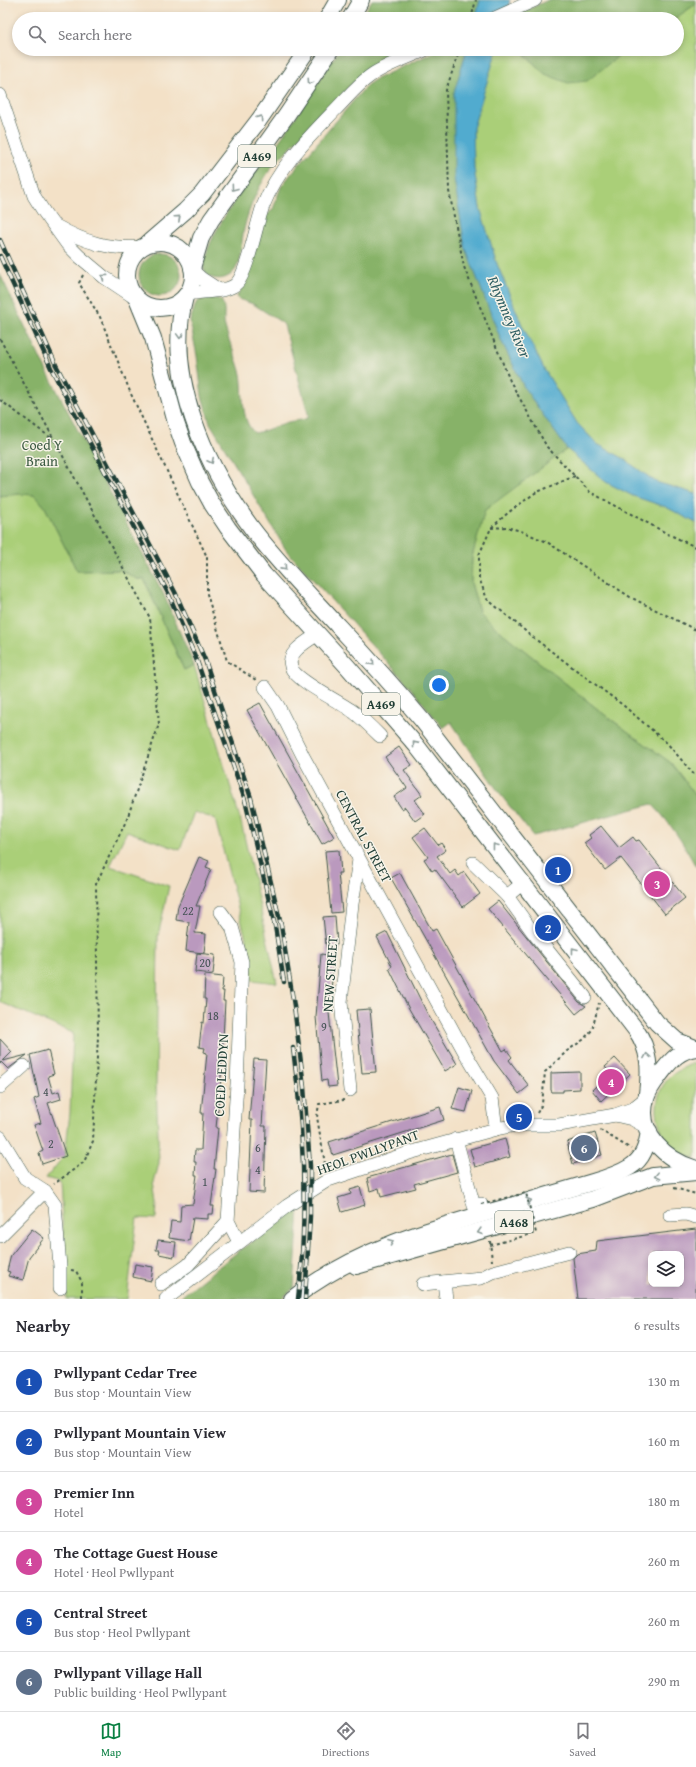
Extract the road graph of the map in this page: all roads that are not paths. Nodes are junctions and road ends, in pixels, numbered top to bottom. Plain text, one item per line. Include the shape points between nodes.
1 (338, 0) edge
2 (361, 0) edge
3 (535, 0) edge
4 (331, 12) edge
5 (354, 12) edge
6 (508, 12) edge
7 (303, 56) edge
8 (326, 56) edge
9 (412, 56) edge
10 (0, 95) edge
11 (54, 225) junction
12 (145, 245) junction
13 (192, 269) junction
14 (219, 290) junction
15 (187, 296) junction
16 (137, 299) junction
17 (318, 634) junction
18 (265, 686) road end
19 (380, 736) dead end
20 (359, 860) junction
21 (473, 863) dead end
22 (524, 883) junction
23 (507, 896) junction
24 (221, 912) dead end
25 (585, 998) dead end
26 (695, 1048) edge
27 (24, 1066) dead end
28 (0, 1087) edge
29 (351, 1090) road end
30 (647, 1096) junction
31 (615, 1115) junction
32 (496, 1129) junction
33 (648, 1130) junction
34 (0, 1137) edge
35 (456, 1139) junction
36 (696, 1170) edge
37 (45, 1191) junction
38 (481, 1204) road end
39 (670, 1215) dead end
40 (696, 1217) edge
41 (228, 1221) junction
42 (0, 1236) edge
43 (240, 1242) junction
44 (569, 1252) dead end
45 (332, 1272) junction
46 (444, 1282) junction
47 (161, 1284) dead end
48 (423, 1284) dead end
49 (60, 1288) dead end
50 (166, 1299) edge
51 (292, 1299) edge
52 (446, 1299) edge

1 - 4 main road
2 - 5 main road
3 - 6 street
12 -> 7 main road, A469 via 202,194 259,120
8 -> 13 main road, A469 via 211,220 201,238
9 - 14 street via 364,81 284,167 272,185 263,208 241,278 234,287
10 - 11 street via 34,196
11 - 12 street via 99,245 121,248
16 -> 11 street via 88,264 67,244
12 - 13 main road via 163,242 178,248 185,254
12 - 16 main road, A469 via 132,257 127,272 130,289
13 - 14 street via 202,280
13 - 15 main road, A469 via 192,283
14 - 15 street
15 - 16 main road via 176,305 164,308 149,306
15 -> 26 main road, A469 via 181,314 179,345 186,390 194,420 208,454 243,516 282,565 422,720 657,1023 677,1041
16 - 17 main road, A469 via 153,338 183,443 209,499 260,570
17 - 19 street via 298,648 292,656 291,668 295,674 316,689 355,713
22 -> 17 main road, A469 via 416,745
18 - 20 street, CENTRAL STREET
20 - 29 street, NEW STREET via 342,1002
20 - 32 street, CENTRAL STREET via 464,1051 488,1088 494,1106
21 - 23 street
22 - 23 street
30 -> 22 main road, A469 via 648,1056 641,1037
23 - 25 street
24 - 41 street, COED LEDDYN via 232,927 242,962
26 - 30 main road via 672,1059
27 - 28 street
30 - 31 street, HEOL PWLLYPANT via 632,1109
30 - 33 main road via 644,1114
31 - 32 street, HEOL PWLLYPANT via 559,1125 516,1125
31 - 33 street, HEOL PWLLYPANT via 632,1119
32 - 35 street, HEOL PWLLYPANT
33 - 36 main road via 665,1154
45 -> 33 main road, A468 via 405,1237 570,1189 622,1171 642,1156
34 - 37 street via 25,1178
35 - 38 street via 474,1206
35 - 43 street, HEOL PWLLYPANT via 328,1180 287,1206
36 -> 45 main road, A468 via 653,1176 593,1199
37 - 42 street
37 - 49 street via 55,1205
39 - 40 street via 686,1214
41 - 43 street
41 - 47 street via 188,1265
43 - 50 street, HEOL PWLLYPANT
44 - 46 street via 489,1277
45 - 51 main road, A468
46 - 48 street
46 - 52 street

